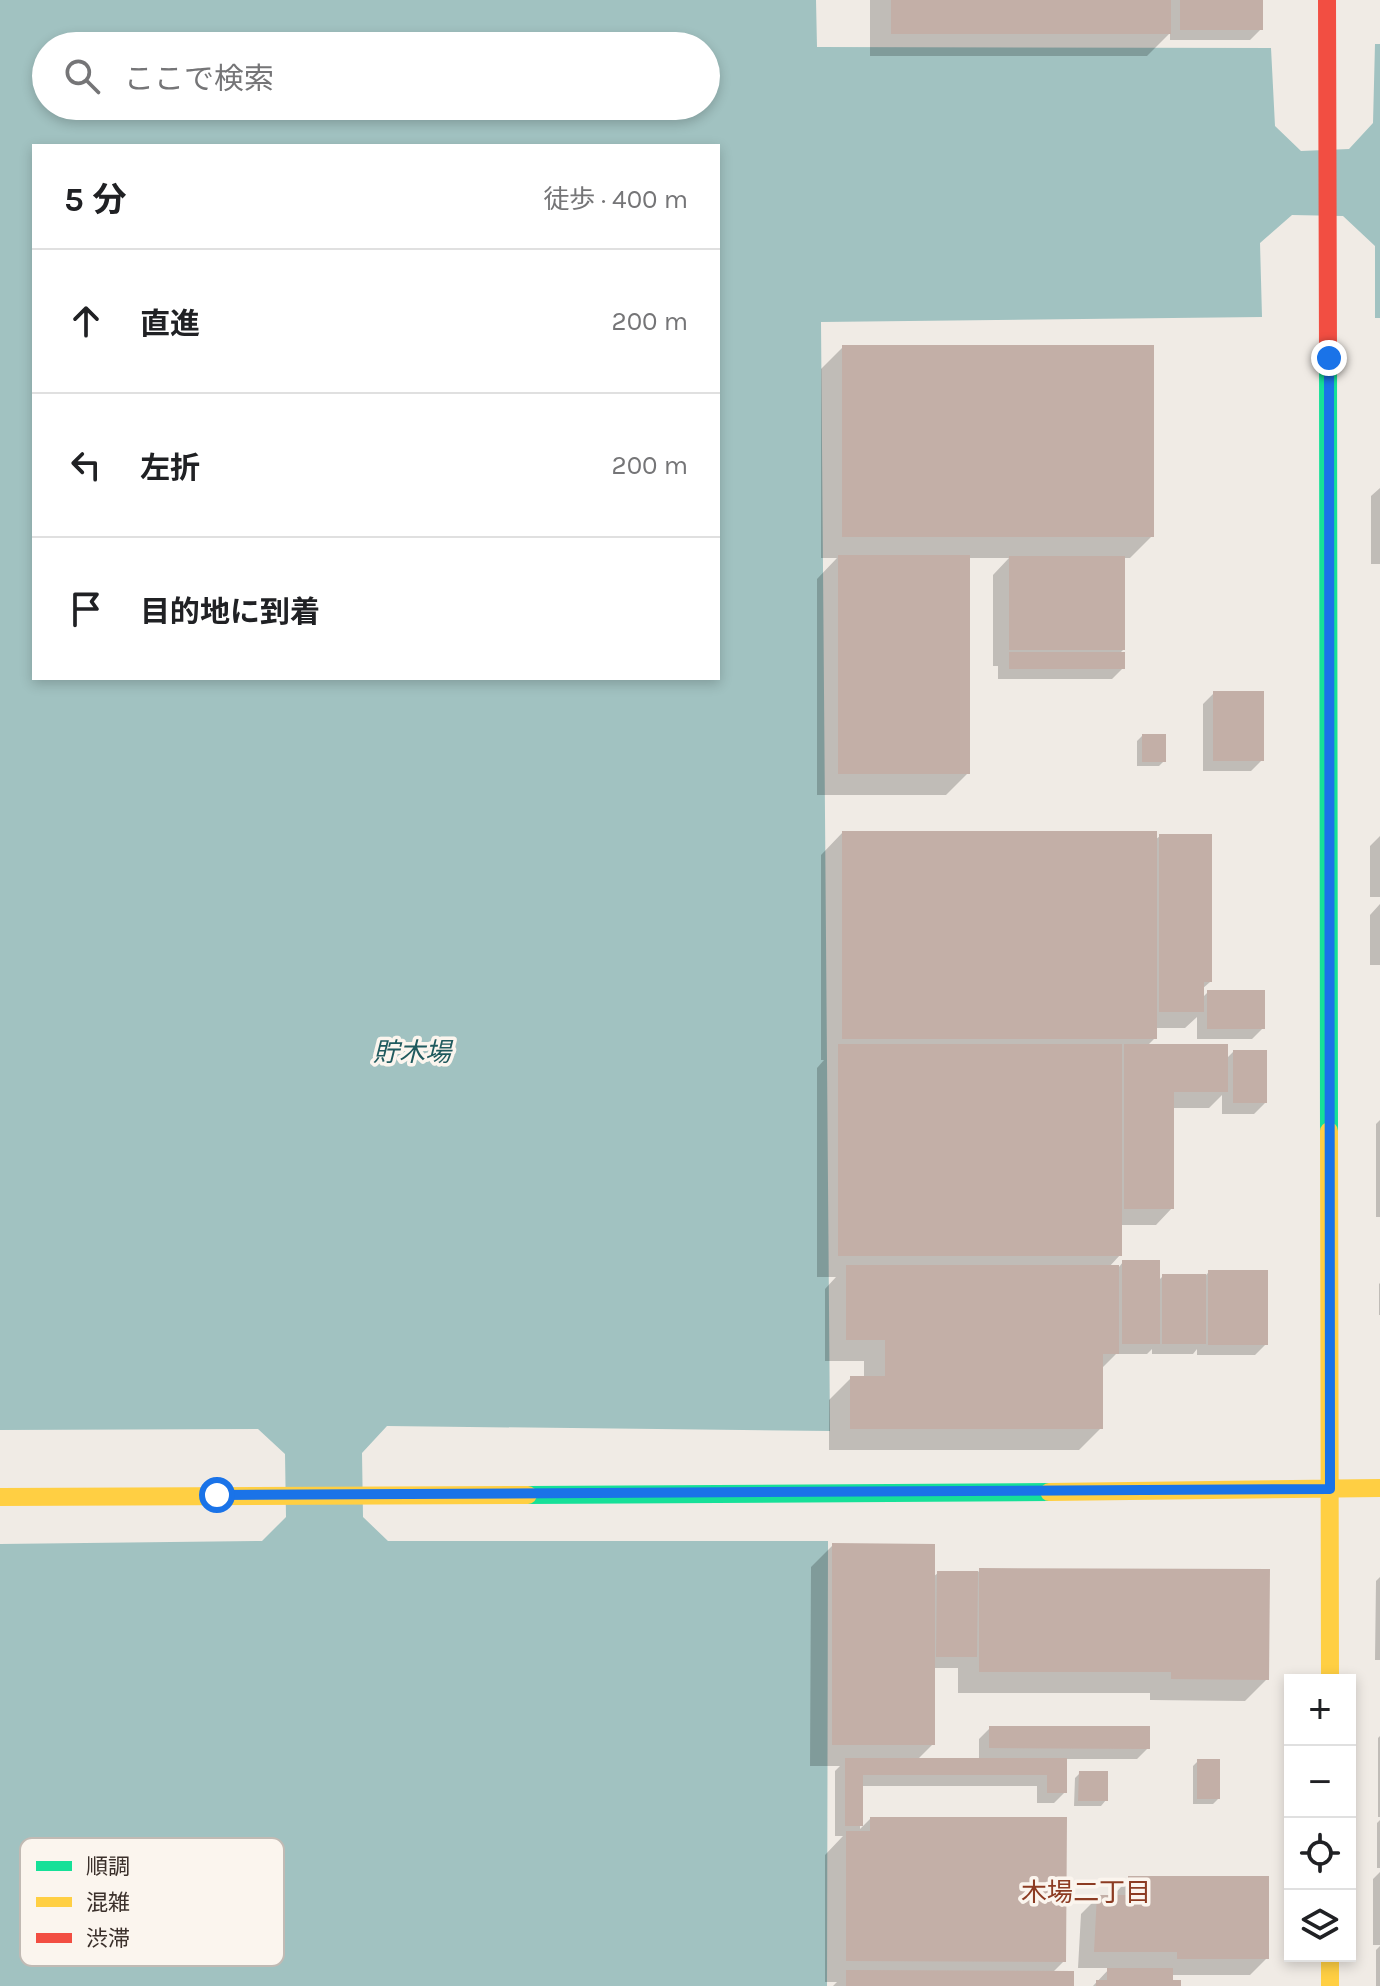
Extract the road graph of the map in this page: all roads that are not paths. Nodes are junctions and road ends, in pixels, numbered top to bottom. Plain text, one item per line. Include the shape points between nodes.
1 (1327, 0) edge
2 (1380, 1488) edge
3 (1330, 1489) junction
4 (0, 1497) edge
5 (1330, 1674) edge
6 (1330, 1962) edge
7 (1330, 1986) edge

1 - 3 street
2 - 3 street
3 - 4 street
3 - 5 street
6 - 7 street

